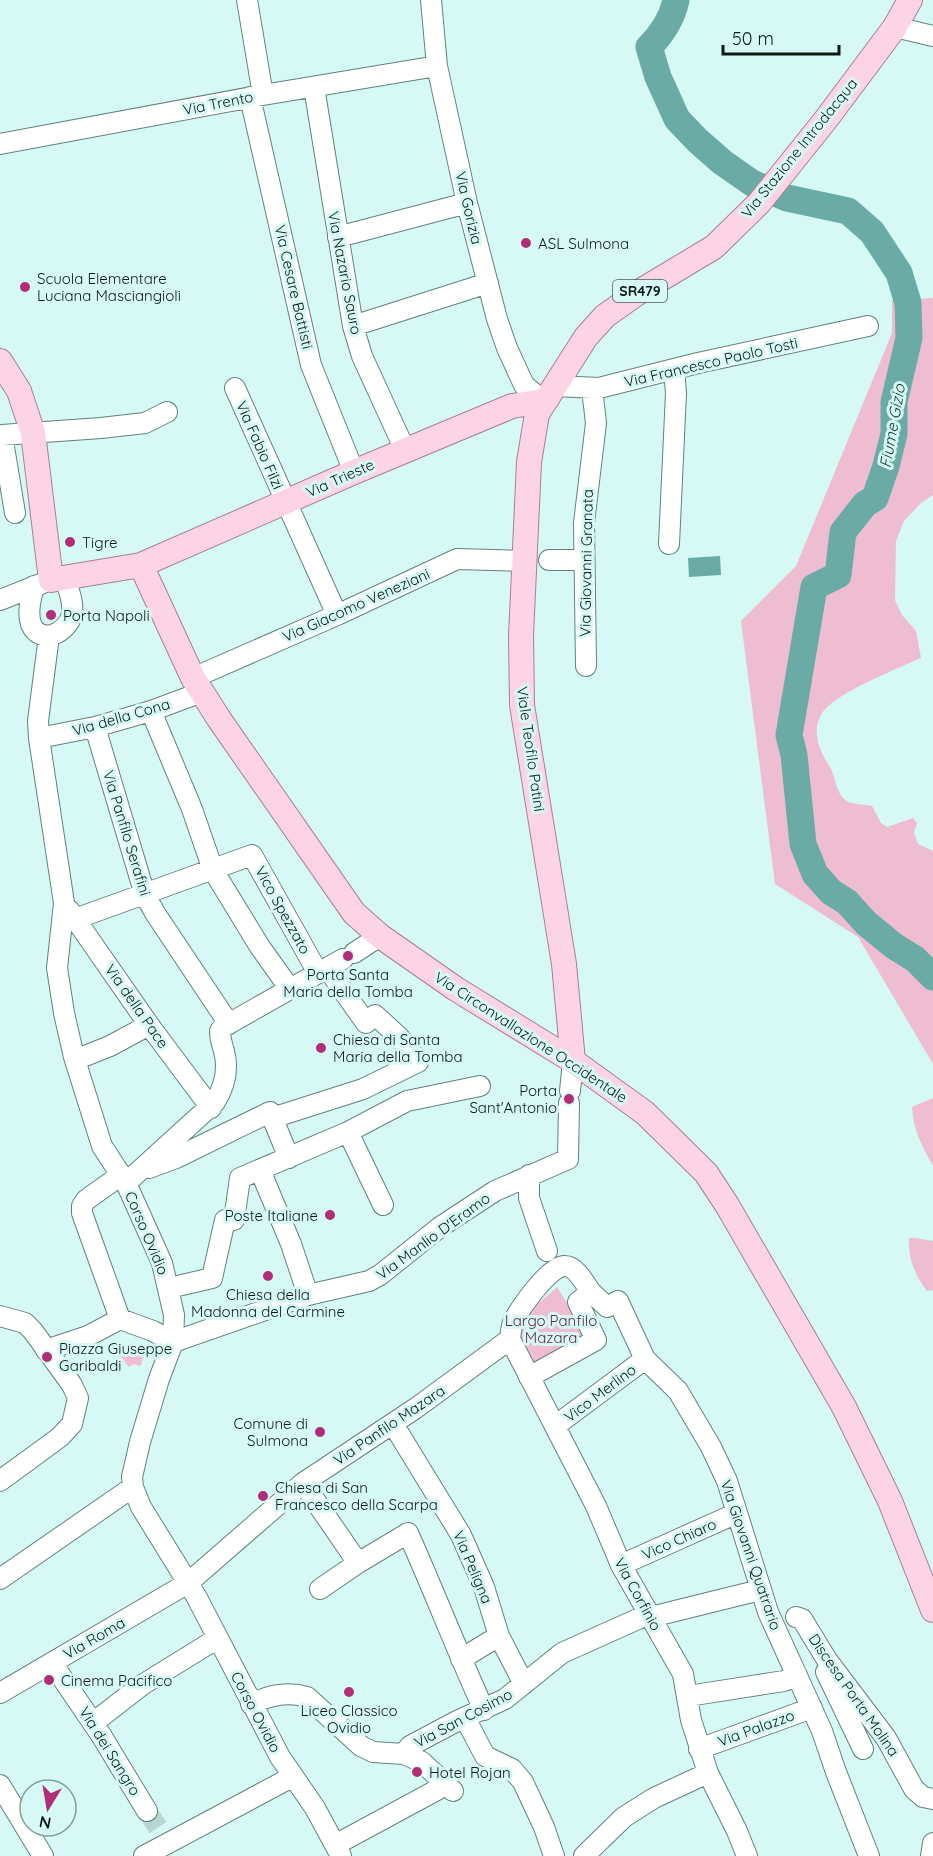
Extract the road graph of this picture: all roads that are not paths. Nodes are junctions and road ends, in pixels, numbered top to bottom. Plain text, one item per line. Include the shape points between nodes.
1 (247, 0) edge
2 (431, 0) edge
3 (910, 0) edge
4 (895, 27) junction
5 (933, 36) edge
6 (437, 66) junction
7 (314, 87) junction
8 (257, 96) junction
9 (0, 144) edge
10 (467, 203) junction
11 (338, 237) junction
12 (488, 283) junction
13 (354, 326) junction
14 (868, 326) dead end
15 (0, 361) edge
16 (674, 369) junction
17 (235, 388) dead end
18 (592, 389) junction
19 (548, 394) junction
20 (167, 412) dead end
21 (33, 433) junction
22 (1, 434) edge
23 (405, 450) junction
24 (354, 472) junction
25 (286, 502) junction
26 (43, 509) junction
27 (7, 515) edge
28 (669, 544) dead end
29 (549, 560) dead end
30 (584, 560) junction
31 (524, 561) junction
32 (141, 565) junction
33 (50, 581) junction
34 (0, 600) edge
35 (338, 615) junction
36 (49, 636) junction
37 (586, 666) dead end
38 (198, 685) junction
39 (151, 711) junction
40 (95, 727) junction
41 (39, 738) junction
42 (213, 870) junction
43 (145, 895) junction
44 (70, 911) junction
45 (380, 936) junction
46 (335, 963) junction
47 (290, 989) junction
48 (149, 1025) junction
49 (226, 1025) junction
50 (75, 1060) junction
51 (573, 1061) junction
52 (480, 1086) dead end
53 (211, 1108) junction
54 (272, 1118) junction
55 (348, 1132) junction
56 (289, 1158) junction
57 (260, 1170) junction
58 (529, 1175) junction
59 (128, 1176) junction
60 (383, 1205) dead end
61 (551, 1261) junction
62 (169, 1288) junction
63 (591, 1292) junction
64 (308, 1295) junction
65 (0, 1316) edge
66 (120, 1319) junction
67 (510, 1339) junction
68 (173, 1342) junction
69 (46, 1350) junction
70 (645, 1359) junction
71 (529, 1377) junction
72 (393, 1424) junction
73 (555, 1426) junction
74 (0, 1481) edge
75 (303, 1483) junction
76 (133, 1487) junction
77 (737, 1513) junction
78 (358, 1563) junction
79 (621, 1565) junction
80 (0, 1579) edge
81 (188, 1583) junction
82 (320, 1589) dead end
83 (760, 1590) junction
84 (933, 1610) edge
85 (650, 1616) junction
86 (784, 1621) junction
87 (499, 1636) junction
88 (218, 1638) junction
89 (461, 1659) junction
90 (827, 1659) junction
91 (52, 1662) junction
92 (798, 1675) junction
93 (524, 1684) junction
94 (0, 1693) edge
95 (688, 1696) junction
96 (252, 1704) junction
97 (812, 1708) junction
98 (484, 1710) junction
99 (465, 1718) junction
100 (93, 1723) junction
101 (699, 1749) junction
102 (863, 1749) dead end
103 (404, 1754) junction
104 (708, 1773) junction
105 (292, 1777) junction
106 (0, 1785) edge
107 (933, 1799) edge
108 (147, 1811) tunnel mouth
109 (933, 1843) edge
110 (334, 1851) edge
111 (43, 1856) edge
112 (144, 1856) edge
113 (554, 1856) edge
114 (584, 1856) edge
115 (747, 1856) edge
116 (869, 1856) edge
117 (931, 1856) edge

1 - 8 street, Via Cesare Battisti
2 - 6 street, Via Gorizia
3 - 4 main road, Via Stazione Introdacqua / SR479
4 - 5 street
4 - 19 main road, Via Stazione Introdacqua / SR479 via 759,203 714,247 605,316
6 - 7 street, Via Trento
6 - 10 street, Via Gorizia
7 - 8 street, Via Trento
7 - 11 street, Via Nazario Sauro
8 - 9 street, Via Trento
8 - 24 street, Via Cesare Battisti via 311,365
10 - 11 street
10 - 12 street, Via Gorizia
11 - 13 street, Via Nazario Sauro
12 - 13 street
12 - 19 street, Via Gorizia via 507,348 524,385
13 - 23 street, Via Nazario Sauro via 363,356
14 - 16 street, Via Francesco Paolo Tosti
15 - 21 main road via 19,391
16 - 18 street, Via Francesco Paolo Tosti
16 - 28 street
17 - 25 street, Via Fabio Filzi
18 - 19 street, Via Francesco Paolo Tosti
18 - 30 street, Via Giovanni Granata via 596,423 584,523
19 - 23 main road, Via Trieste
19 - 31 main road, Viale Teofilo Patini via 531,437
20 - 21 street via 145,423
21 - 22 street
21 - 26 main road
22 - 27 street
23 - 24 main road, Via Trieste
24 - 25 main road, Via Trieste
25 - 32 main road, Via Trieste
25 - 35 street, Via Fabio Filzi
26 - 27 street
26 - 33 main road
29 - 30 street
30 - 37 street, Via Giovanni Granata
31 - 35 street, Via Giacomo Veneziani via 457,559
31 - 51 main road, Viale Teofilo Patini via 522,705 564,964
32 - 33 main road
32 - 38 main road, Via Circonvallazione Occidentale
33 - 34 street
33 - 36 street via 29,616 36,632
33 - 36 street via 71,600 72,615 60,632
35 - 38 street, Via Giacomo Veneziani
36 - 41 street, Corso Ovidio
38 - 39 street, Via della Cona
38 - 45 main road, Via Circonvallazione Occidentale via 338,891 354,913
39 - 40 street, Via della Cona
39 - 42 street
40 - 41 street, Via della Cona
40 - 43 street, Via Panfilo Serafini
41 - 44 street, Corso Ovidio
42 - 43 street, Vico Spezzato
42 - 46 street, Vico Spezzato via 252,855
42 - 47 street
43 - 44 street, Vico Spezzato
43 - 49 street, Via Panfilo Serafini
44 - 48 street, Via della Pace
44 - 50 street, Corso Ovidio via 57,968
45 - 46 street
45 - 51 main road, Via Circonvallazione Occidentale via 456,989
46 - 47 street
46 - 54 street via 366,1023 375,1015 418,1062 363,1089
47 - 49 street
48 - 50 street
48 - 53 street, Via della Pace
49 - 53 street via 220,1032 226,1077
50 - 59 street, Corso Ovidio via 102,1146
51 - 58 street, Via Manlio D'Eramo via 568,1159
51 - 84 main road, Via Circonvallazione Occidentale via 645,1113 706,1173 727,1205 844,1407 890,1502
52 - 55 street via 407,1101
53 - 59 street
54 - 56 street
54 - 59 street via 270,1112 176,1158
55 - 56 street
55 - 60 street
56 - 57 street
57 - 62 street via 240,1178 234,1220 225,1220 212,1278
57 - 64 street
58 - 61 street via 529,1198
58 - 64 street, Via Manlio D'Eramo via 495,1191 440,1227 380,1275 360,1284
59 - 62 street, Corso Ovidio
59 - 66 street via 82,1206
61 - 63 street via 572,1268
61 - 67 street via 513,1322
62 - 68 street, Corso Ovidio
63 - 70 street, Via Giovanni Quatrario via 607,1307 618,1301
63 - 71 street via 578,1302 596,1340
64 - 68 street, Via Manlio D'Eramo
65 - 69 street via 25,1323
66 - 68 street
66 - 69 street via 88,1336
67 - 71 street, Via Corfinio
67 - 72 street, Via Panfilo Mazara
68 - 76 street, Corso Ovidio via 140,1442
69 - 74 street via 78,1398 72,1424
70 - 73 street, Vico Merlino
70 - 77 street, Via Giovanni Quatrario via 678,1391 711,1447
71 - 73 street, Via Corfinio
72 - 75 street, Via Panfilo Mazara
72 - 87 street, Via Peligna via 460,1535 484,1587
73 - 79 street, Via Corfinio
75 - 78 street
75 - 81 street, Via Panfilo Mazara
76 - 80 street
76 - 81 street, Corso Ovidio via 141,1507
77 - 79 street, Vico Chiaro
77 - 83 street, Via Giovanni Quatrario
78 - 82 street
78 - 89 street via 408,1533
79 - 85 street, Via Corfinio
81 - 88 street, Corso Ovidio
81 - 91 street, Via Roma
83 - 85 street, Via San Cosimo
83 - 86 street, Via Giovanni Quatrario
85 - 93 street, Via San Cosimo via 562,1653
85 - 95 street, Via Corfinio via 683,1674
86 - 90 street, Discesa Porta Molina via 802,1619
86 - 92 street, Via Giovanni Quatrario
87 - 89 street
87 - 93 street, Via Peligna
88 - 96 street, Corso Ovidio
88 - 100 street via 141,1685
89 - 98 street
90 - 102 street via 824,1668
90 - 107 street, Discesa Porta Molina via 886,1738 915,1789 923,1797
91 - 94 street, Via Roma
91 - 100 street, Via dei Sangro
92 - 95 street via 784,1681
92 - 97 street, Via Giovanni Quatrario
93 - 98 street, Via San Cosimo
95 - 101 street, Via Corfinio
96 - 103 street via 281,1694 299,1694 308,1697 361,1746 373,1752
96 - 105 street, Corso Ovidio
97 - 101 street, Via Palazzo
97 - 116 street, Via Giovanni Quatrario
98 - 99 street, Via San Cosimo
99 - 103 street, Via San Cosimo via 410,1746
99 - 113 street via 485,1756 512,1769 523,1782
100 - 108 street, Via dei Sangro
101 - 104 street, Via Corfinio
103 - 110 street via 422,1762 449,1788
104 - 114 street via 624,1817
104 - 115 street, Via Corfinio
105 - 110 street, Corso Ovidio via 315,1808
105 - 112 street via 164,1838
106 - 111 street
109 - 117 street

